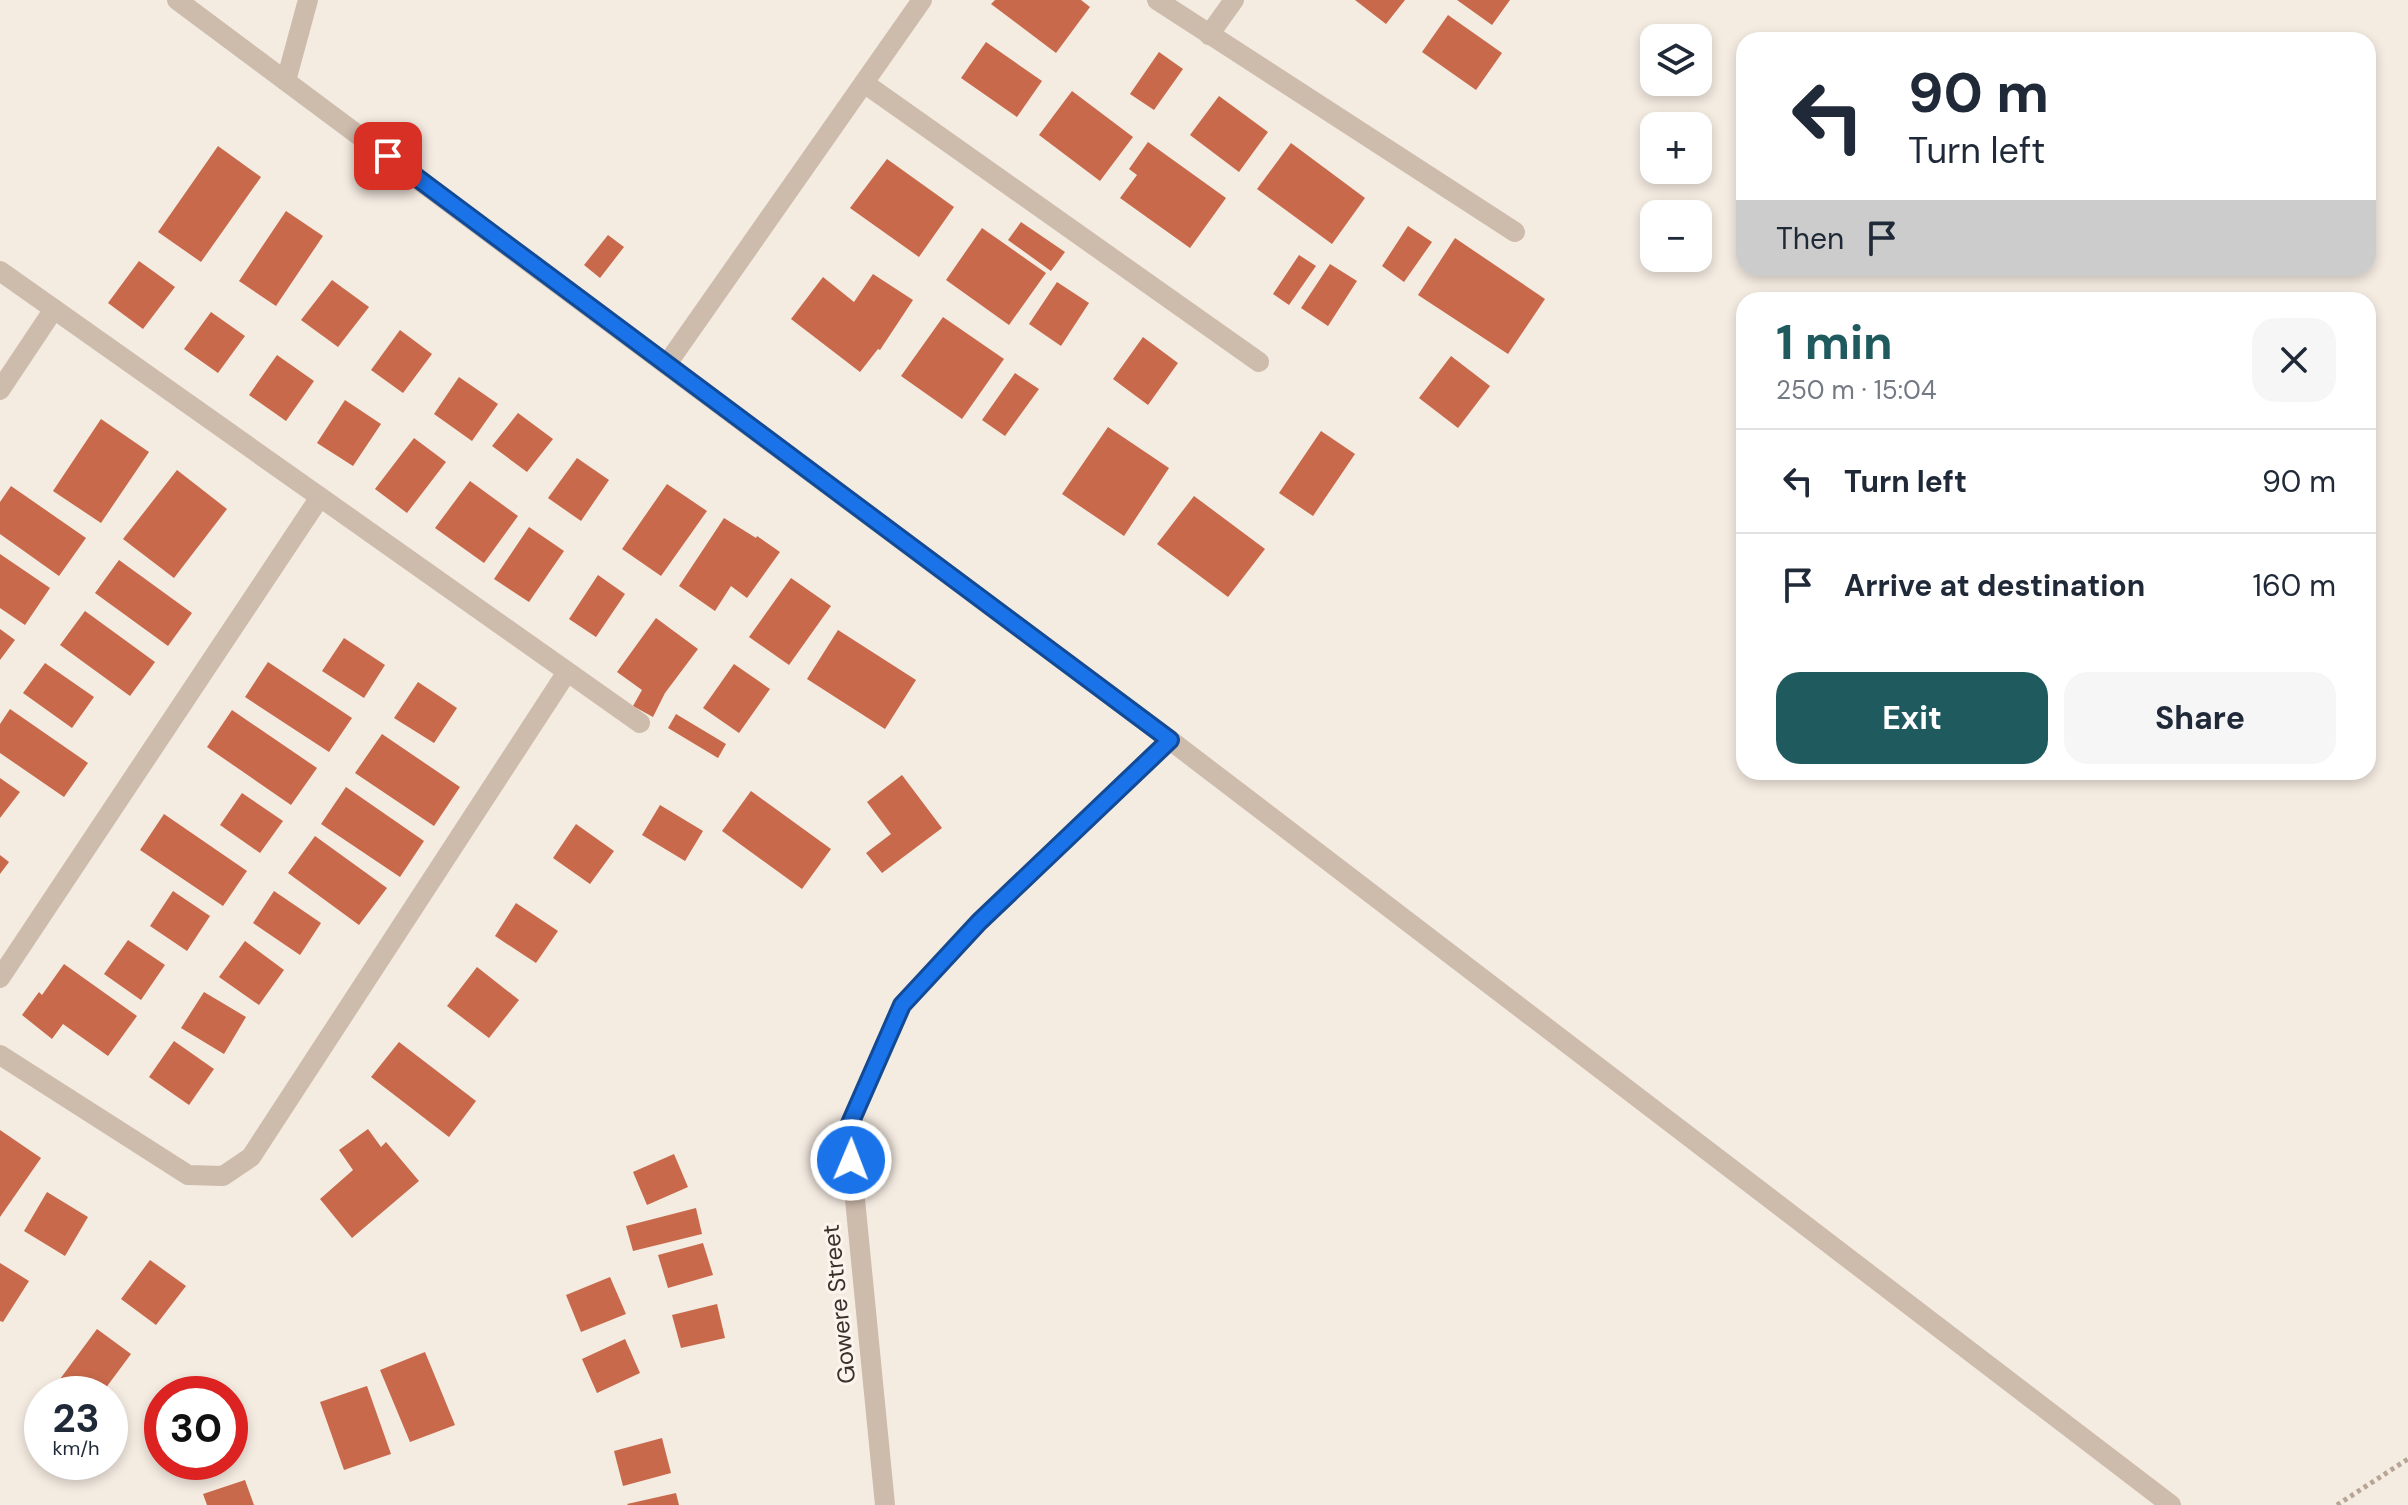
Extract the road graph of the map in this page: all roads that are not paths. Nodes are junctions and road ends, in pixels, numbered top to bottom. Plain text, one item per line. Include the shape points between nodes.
1 (177, 0) edge
2 (308, 0) edge
3 (922, 0) edge
4 (1157, 0) edge
5 (1234, 0) edge
6 (1209, 35) junction
7 (286, 81) junction
8 (864, 83) junction
9 (1515, 232) dead end
10 (0, 271) edge
11 (54, 309) junction
12 (1259, 362) dead end
13 (667, 364) junction
14 (0, 390) edge
15 (320, 497) junction
16 (567, 672) junction
17 (640, 723) dead end
18 (1170, 740) junction
19 (0, 978) edge
20 (0, 1055) edge
21 (885, 1505) edge
22 (2171, 1505) edge

1 - 7 street
2 - 7 street
3 - 8 street
4 - 6 street
5 - 6 street
6 - 9 street
7 - 13 street
8 - 12 street
8 - 13 street
10 - 11 street
11 - 14 street
11 - 15 street
13 - 18 street
15 - 16 street
15 - 19 street
16 - 17 street
16 - 20 street via 251,1157 223,1176 188,1175
18 - 21 street, Gowere Street via 979,922 902,1005 848,1128
18 - 22 street

